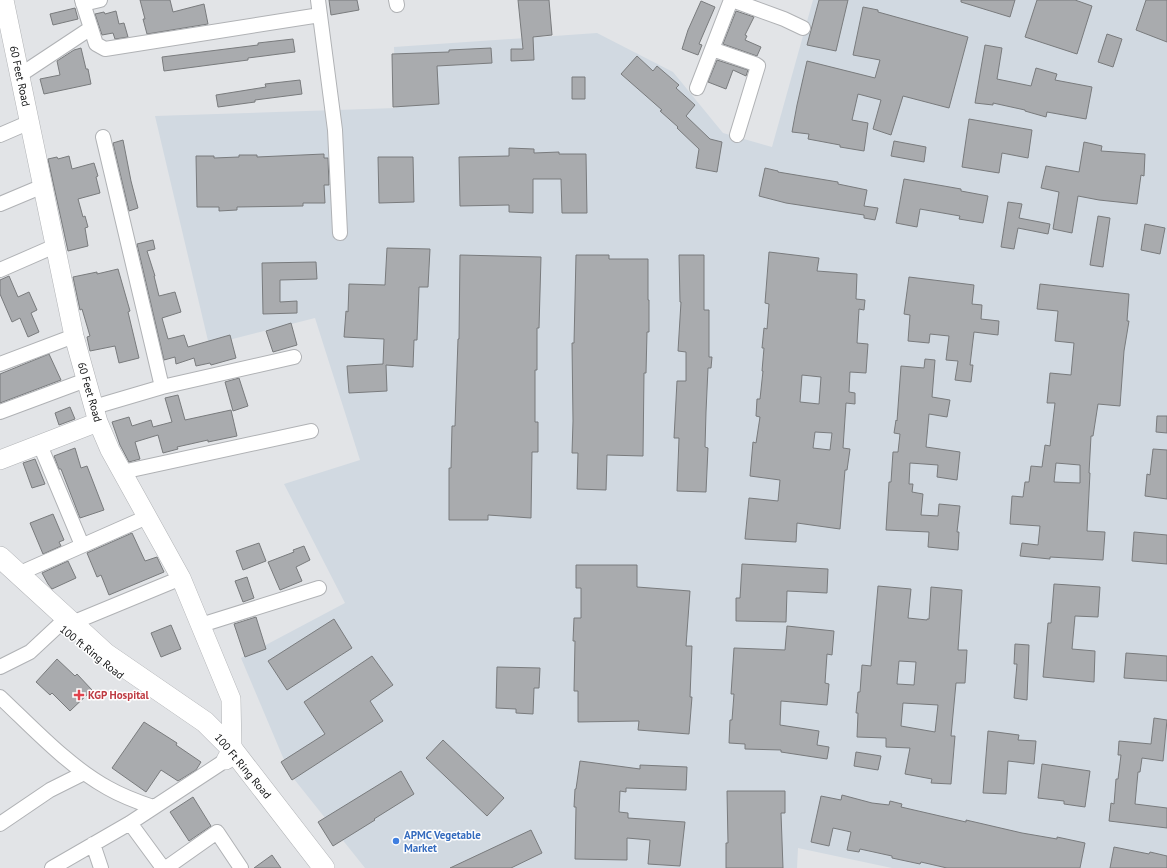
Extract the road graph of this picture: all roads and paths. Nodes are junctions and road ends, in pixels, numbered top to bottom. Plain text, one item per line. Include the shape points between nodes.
1 (4, 0) edge
2 (100, 0) edge
3 (318, 0) edge
4 (731, 0) edge
5 (83, 2) edge
6 (320, 15) junction
7 (91, 28) junction
8 (803, 28) dead end
9 (712, 49) junction
10 (20, 75) junction
11 (697, 88) dead end
12 (30, 122) junction
13 (0, 135) edge
14 (737, 135) dead end
15 (103, 138) dead end
16 (43, 186) junction
17 (0, 204) edge
18 (340, 233) dead end
19 (55, 246) junction
20 (0, 270) edge
21 (74, 336) junction
22 (294, 357) dead end
23 (0, 364) edge
24 (86, 380) junction
25 (162, 387) junction
26 (0, 412) edge
27 (96, 414) junction
28 (311, 431) dead end
29 (40, 445) junction
30 (0, 460) edge
31 (122, 472) junction
32 (147, 517) junction
33 (82, 546) junction
34 (0, 557) edge
35 (9, 574) edge
36 (181, 578) junction
37 (318, 588) dead end
38 (65, 624) junction
39 (201, 625) junction
40 (0, 667) edge
41 (0, 697) edge
42 (229, 754) junction
43 (84, 773) junction
44 (153, 807) junction
45 (130, 822) junction
46 (0, 824) edge
47 (93, 844) junction
48 (52, 868) edge
49 (101, 868) edge
50 (163, 868) edge
51 (166, 868) edge
52 (241, 868) edge
53 (314, 868) edge
54 (324, 868) edge

1 - 10 street, 60 Feet Road
2 - 5 street
3 - 6 street
4 - 8 street
4 - 9 street
5 - 7 street
6 - 7 street via 105,49 96,44
6 - 18 street via 335,130
7 - 10 street
9 - 11 street
9 - 14 street via 758,66
10 - 12 street, 60 Feet Road
12 - 13 street
12 - 16 street, 60 Feet Road
15 - 25 street
16 - 17 street
16 - 19 street, 60 Feet Road
19 - 20 street
19 - 21 street, 60 Feet Road
21 - 23 street
21 - 24 street, 60 Feet Road
22 - 25 street
24 - 26 street
24 - 27 street, 60 Feet Road
25 - 27 street
27 - 29 street
27 - 31 street, 60 Feet Road
28 - 31 street
29 - 30 street
29 - 33 street
31 - 32 street, 60 Feet Road
32 - 33 street
32 - 36 street, 60 Feet Road
33 - 35 street
34 - 35 main road
35 - 38 main road, 100 ft Ring Road via 12,586
36 - 38 street
36 - 39 street, 60 Feet Road
37 - 39 street
38 - 40 street via 30,652
38 - 42 main road, 100 ft Ring Road via 106,665 178,720
39 - 42 street, 60 Feet Road via 231,699
41 - 43 street
42 - 44 street
42 - 53 main road, 100 ft Ring Road
42 - 54 main road, 100 Ft Ring Road
43 - 44 street via 130,799
43 - 46 street via 50,790
44 - 45 street
45 - 47 street
45 - 50 street
47 - 48 street
47 - 49 street
51 - 52 street via 217,832

